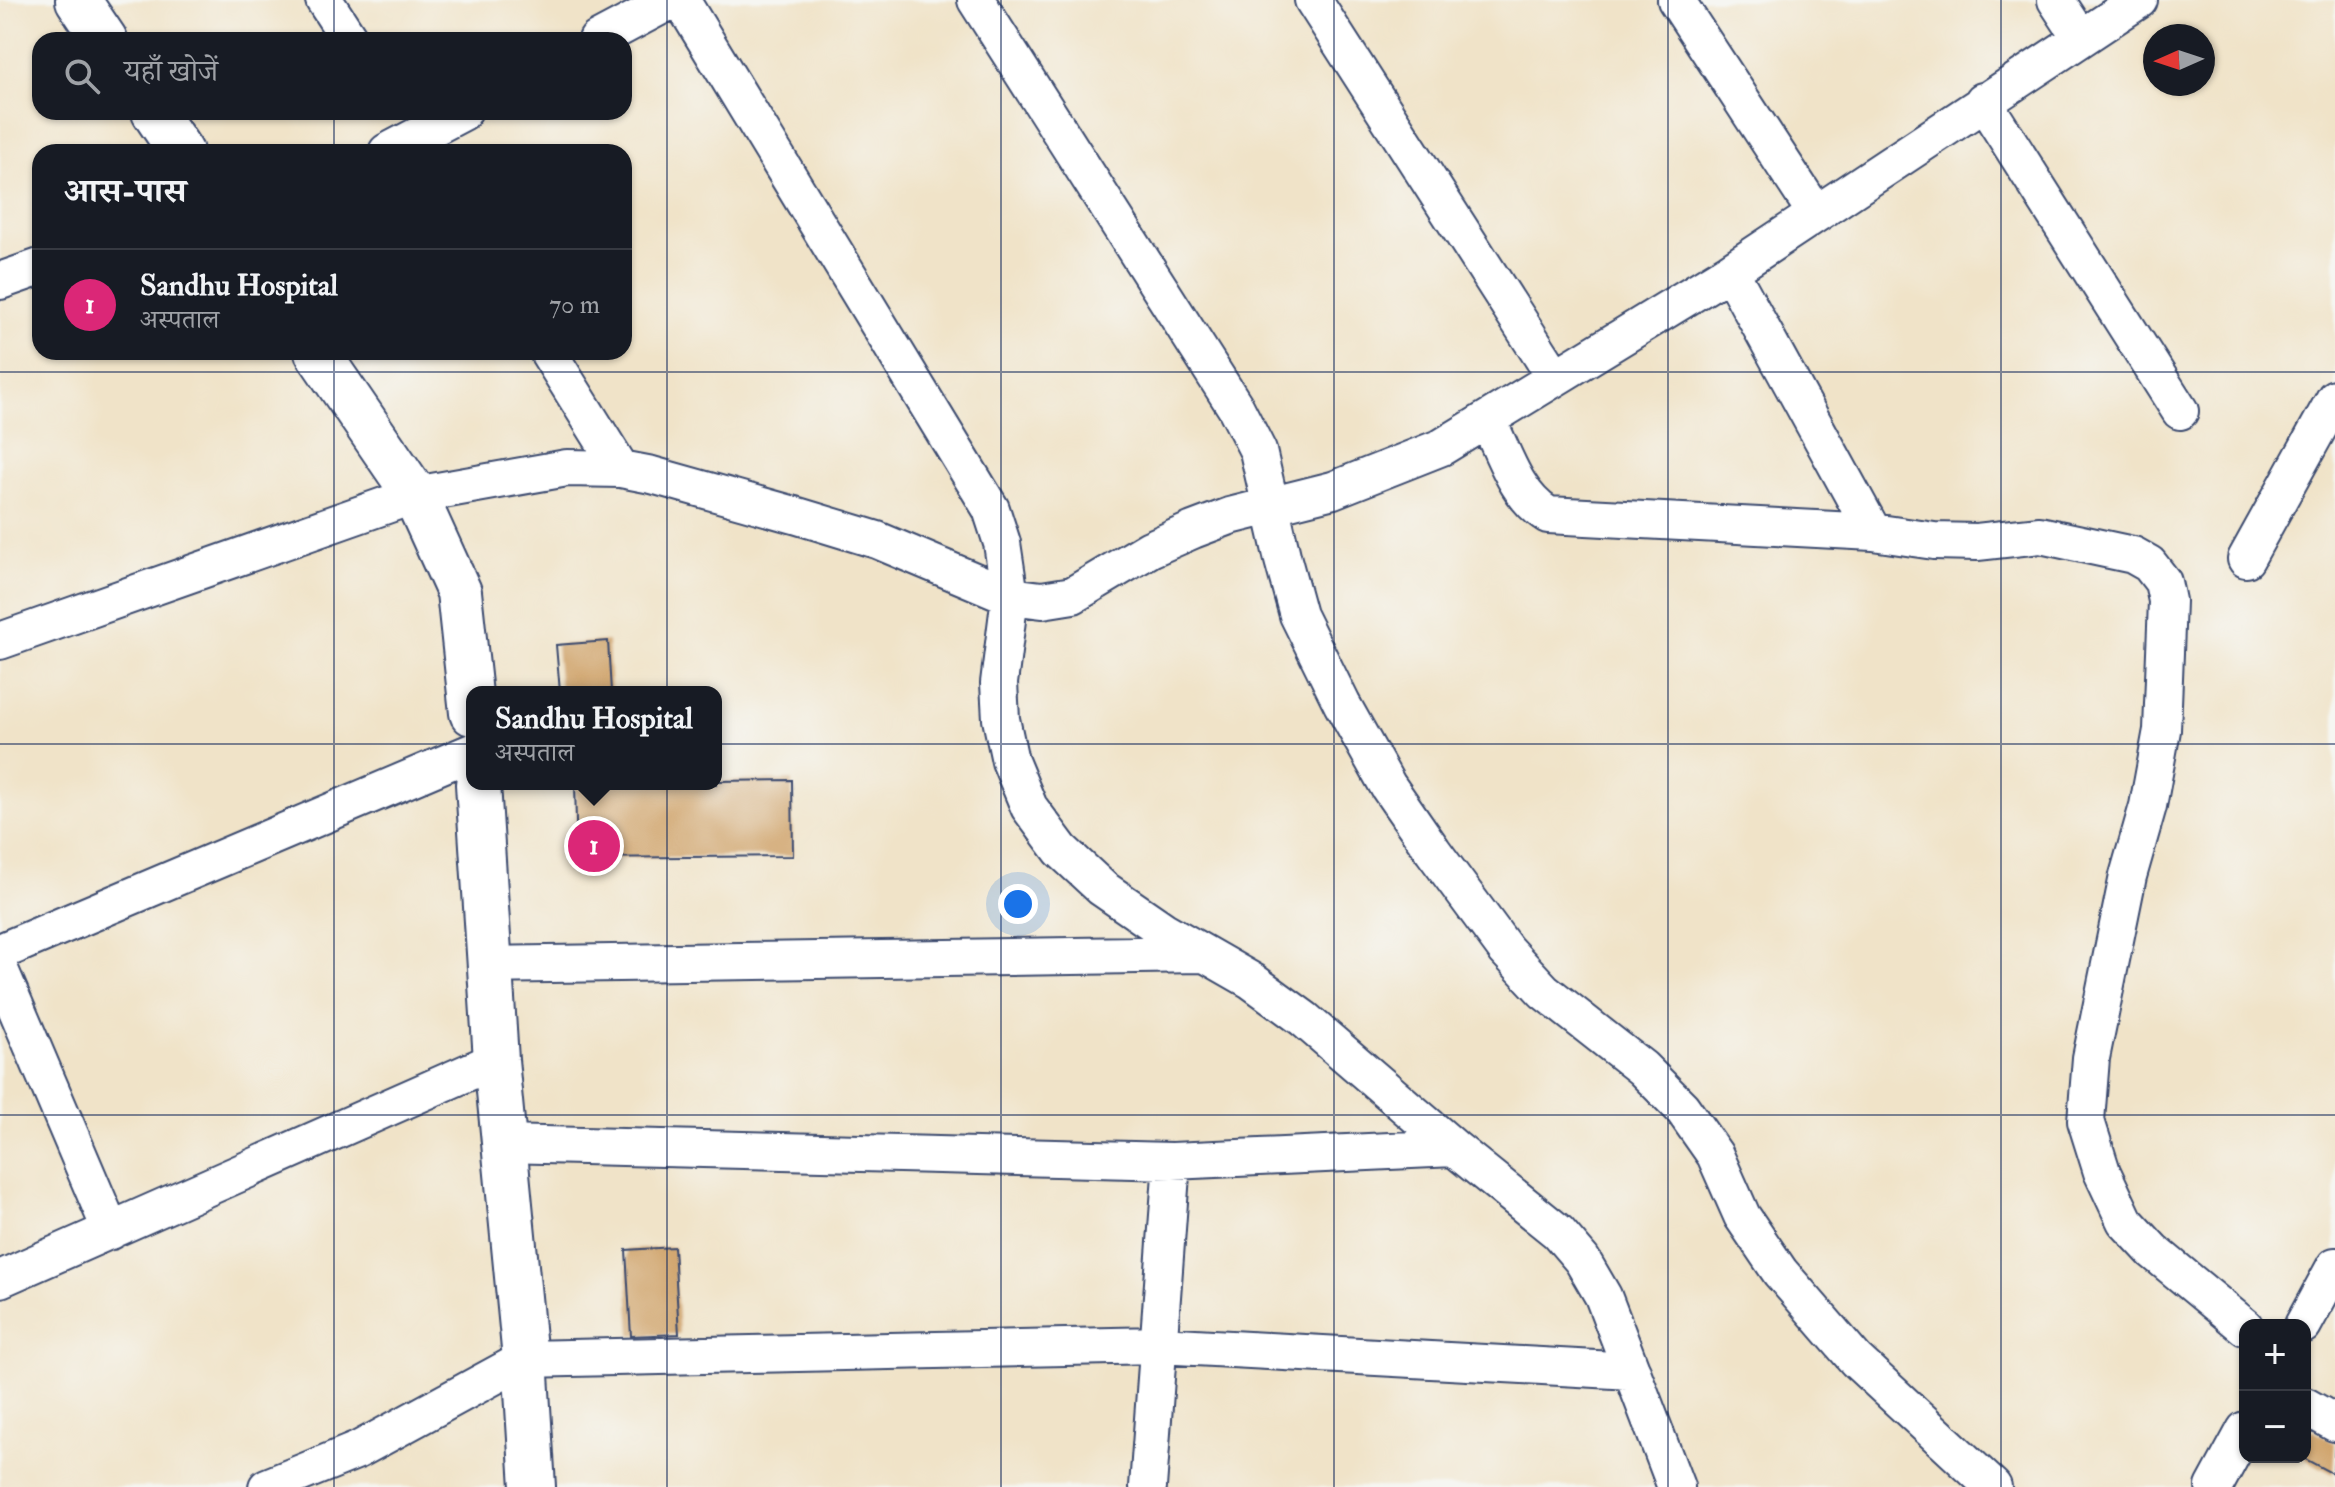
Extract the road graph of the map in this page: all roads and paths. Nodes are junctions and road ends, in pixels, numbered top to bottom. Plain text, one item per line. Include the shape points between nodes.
1 (78, 0) edge
2 (324, 0) edge
3 (672, 0) edge
4 (681, 0) edge
5 (976, 0) edge
6 (1313, 0) edge
7 (1676, 0) edge
8 (2056, 0) edge
9 (2139, 0) edge
10 (100, 32) edge
11 (345, 32) edge
12 (612, 32) edge
13 (2081, 38) junction
14 (1983, 101) junction
15 (159, 120) edge
16 (446, 120) edge
17 (405, 139) edge
18 (176, 144) edge
19 (1815, 212) junction
20 (32, 270) edge
21 (1730, 271) junction
22 (0, 281) edge
23 (322, 360) edge
24 (553, 360) edge
25 (1555, 377) junction
26 (2335, 398) edge
27 (2180, 411) dead end
28 (1488, 421) junction
29 (621, 469) junction
30 (415, 495) junction
31 (1273, 506) junction
32 (1873, 532) junction
33 (2246, 559) dead end
34 (1010, 596) junction
35 (0, 641) edge
36 (469, 686) edge
37 (466, 755) edge
38 (478, 790) edge
39 (0, 952) edge
40 (1208, 954) junction
41 (489, 965) junction
42 (0, 970) edge
43 (496, 1060) junction
44 (503, 1144) junction
45 (1454, 1148) junction
46 (1172, 1161) junction
47 (111, 1231) junction
48 (2335, 1266) edge
49 (0, 1279) edge
50 (2306, 1319) edge
51 (2239, 1322) edge
52 (1159, 1345) junction
53 (525, 1359) junction
54 (1632, 1371) junction
55 (2311, 1409) edge
56 (2335, 1423) edge
57 (2239, 1441) edge
58 (1666, 1479) edge
59 (267, 1487) edge
60 (533, 1487) edge
61 (1148, 1487) edge
62 (1993, 1487) edge
63 (2214, 1487) edge

1 - 10 street
2 - 11 street
3 - 12 street
4 - 34 street via 991,509
5 - 31 street via 1236,408 1258,451
6 - 25 street
7 - 19 street
8 - 13 street
9 - 13 street
13 - 14 street
14 - 19 street
14 - 27 street
15 - 18 street
16 - 17 street
19 - 21 street
20 - 22 street
21 - 25 street
21 - 32 street
23 - 30 street
24 - 29 street
25 - 28 street
26 - 33 street
28 - 31 street via 1397,466
28 - 32 street via 1523,493 1548,515
29 - 30 street via 567,468
29 - 34 street via 877,540
30 - 35 street
30 - 36 street via 459,592
31 - 34 street via 1230,516 1150,549 1073,595 1042,600
31 - 62 street via 1298,615 1342,704 1388,786 1471,905 1544,991 1642,1068 1682,1108 1715,1155 1742,1216 1780,1272 1856,1360
32 - 51 street via 1977,542 2040,535 2133,555 2149,564 2163,582 2168,628 2162,730 2091,1058 2086,1121 2125,1221
34 - 40 street via 999,683 1001,719 1010,761 1029,807 1061,850 1102,888
37 - 39 street
38 - 41 street
40 - 41 street
40 - 45 street via 1304,1019
41 - 43 street
42 - 47 street
43 - 44 street
43 - 47 street
44 - 46 street
44 - 53 street
45 - 46 street
45 - 54 street via 1558,1232 1582,1260 1603,1296
46 - 52 street
47 - 49 street
48 - 50 street
52 - 53 street
52 - 54 street
52 - 61 street
53 - 59 street via 358,1450
53 - 60 street
54 - 58 street
55 - 56 street
57 - 63 street

